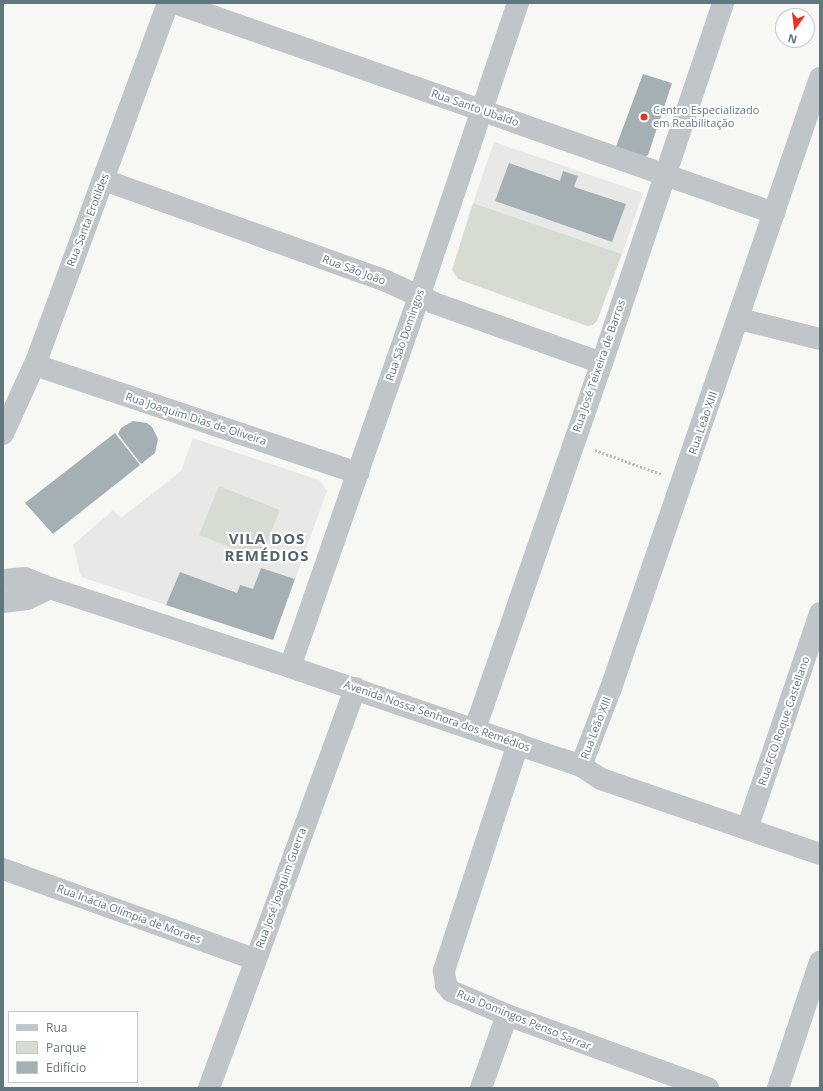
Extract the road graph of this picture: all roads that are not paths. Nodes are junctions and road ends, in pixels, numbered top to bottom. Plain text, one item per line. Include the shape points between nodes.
1 (168, 3) edge
2 (175, 3) edge
3 (518, 3) edge
4 (721, 4) edge
5 (820, 78) edge
6 (815, 104) edge
7 (482, 110) junction
8 (665, 174) junction
9 (104, 180) junction
10 (774, 213) junction
11 (418, 297) junction
12 (739, 319) junction
13 (820, 339) edge
14 (602, 363) junction
15 (34, 365) junction
16 (3, 434) edge
17 (358, 473) junction
18 (3, 580) edge
19 (50, 588) junction
20 (3, 602) edge
21 (820, 613) edge
22 (290, 666) junction
23 (355, 688) junction
24 (475, 729) junction
25 (518, 744) junction
26 (581, 766) junction
27 (747, 829) junction
28 (820, 854) edge
29 (3, 869) edge
30 (255, 958) junction
31 (820, 962) edge
32 (507, 1015) junction
33 (209, 1088) edge
34 (481, 1088) edge
35 (708, 1088) edge
36 (778, 1088) edge

1 - 9 street, Rua Santa Erotildes
2 - 7 street, Rua Santo Ubaldo
3 - 7 street, Rua São Domingos
4 - 8 street, Rua José Teixeira de Barros
5 - 6 street, Rua Leão XIII
6 - 10 street, Rua Leão XIII
7 - 8 street, Rua Santo Ubaldo
7 - 11 street, Rua São Domingos
8 - 10 street, Rua Santo Ubaldo
8 - 14 street, Rua José Teixeira de Barros
9 - 11 street, Rua São João via 386,281
9 - 15 street, Rua Santa Erotildes
10 - 12 street, Rua Leão XIII
11 - 14 street, Rua São João
11 - 17 street, Rua São Domingos
12 - 13 street
12 - 26 street, Rua Leão XIII via 611,688
14 - 24 street, Rua José Teixeira de Barros
15 - 16 street, Rua Santa Erotildes
15 - 17 street, Rua Joaquim Dias de Oliveira
17 - 22 street, Rua São Domingos
18 - 19 street, Avenida Nossa Senhora dos Remédios via 25,578
19 - 20 street via 27,599
19 - 22 street, Avenida Nossa Senhora dos Remédios
21 - 27 street, Rua FCO Roque Castellano
22 - 23 street, Avenida Nossa Senhora dos Remédios
23 - 24 street, Avenida Nossa Senhora dos Remédios
23 - 30 street, Rua José Joaquim Guerra
24 - 25 street, Avenida Nossa Senhora dos Remédios
25 - 26 street, Avenida Nossa Senhora dos Remédios
25 - 32 street, Rua Domingos Penso Sarrar via 444,971 444,980 451,990
26 - 27 street, Avenida Nossa Senhora dos Remédios via 601,779
27 - 28 street, Avenida Nossa Senhora dos Remédios
29 - 30 street, Rua Inácia Olímpia de Moraes
30 - 33 street, Rua José Joaquim Guerra
31 - 36 street
32 - 34 street
32 - 35 street, Rua Domingos Penso Sarrar

